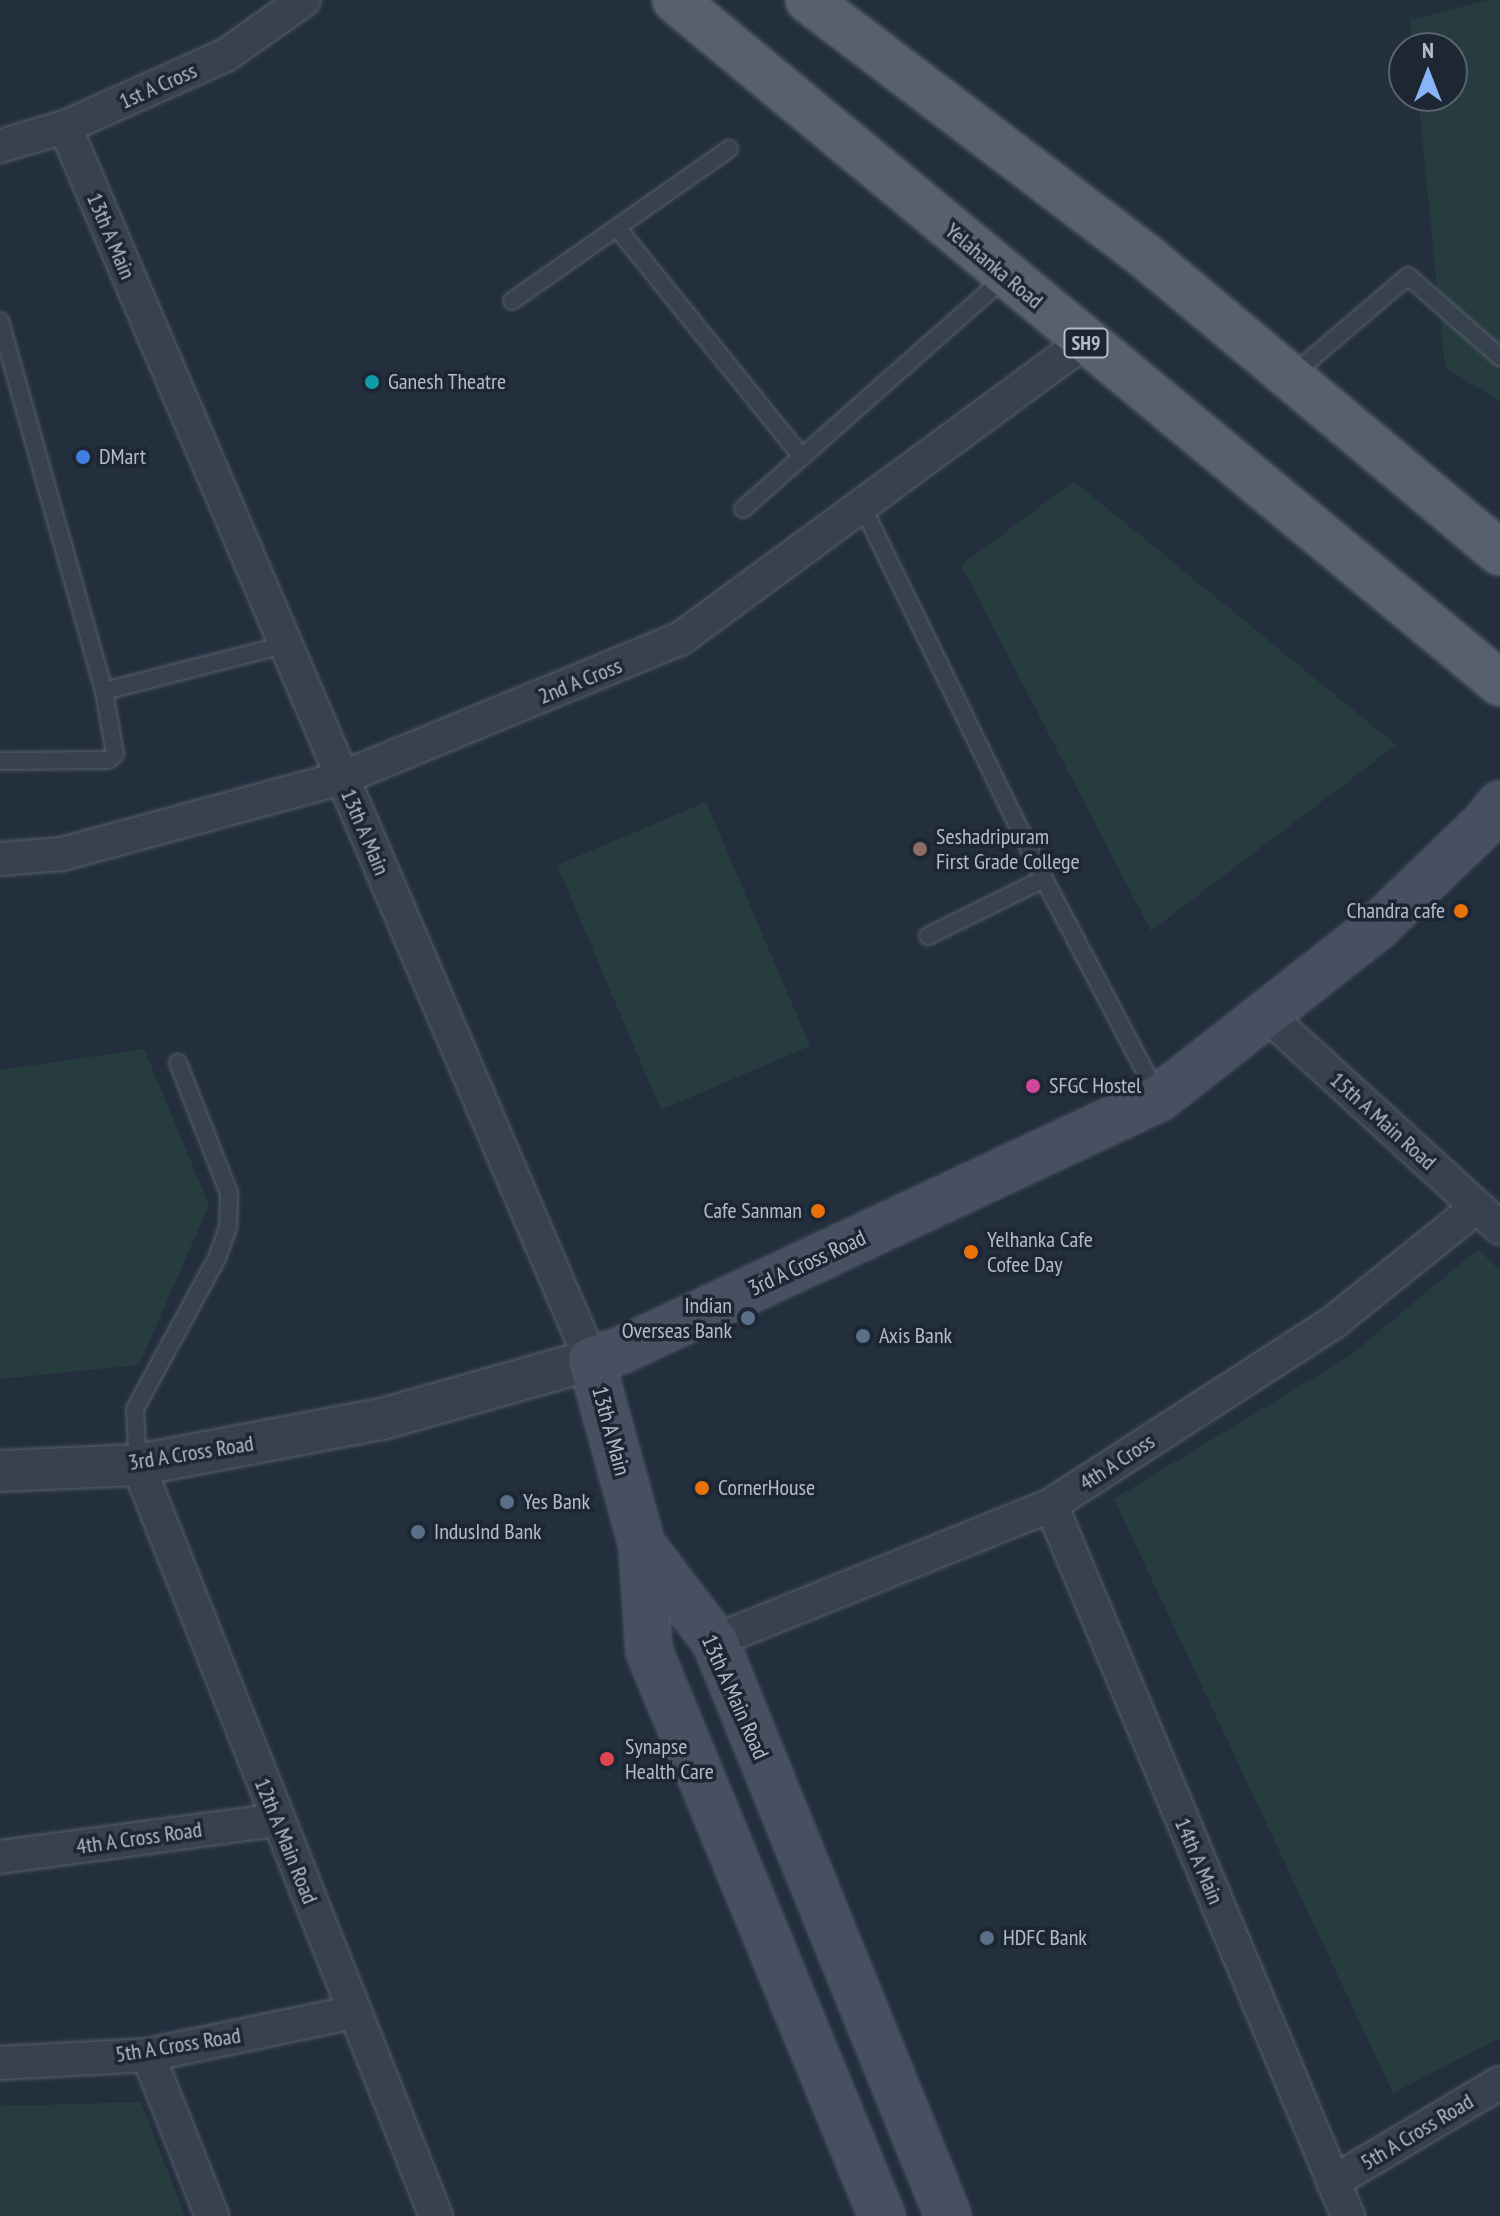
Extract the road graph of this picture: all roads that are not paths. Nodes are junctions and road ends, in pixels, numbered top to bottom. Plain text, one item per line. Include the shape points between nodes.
1 (304, 0) edge
2 (675, 0) edge
3 (808, 0) edge
4 (65, 127) junction
5 (0, 146) edge
6 (729, 149) dead end
7 (618, 229) junction
8 (1006, 276) junction
9 (512, 301) dead end
10 (0, 321) edge
11 (1084, 342) junction
12 (1500, 357) edge
13 (1290, 377) junction
14 (801, 456) junction
15 (862, 506) junction
16 (743, 509) dead end
17 (1500, 553) edge
18 (284, 645) junction
19 (1500, 683) edge
20 (104, 691) junction
21 (0, 761) edge
22 (342, 778) junction
23 (1495, 822) edge
24 (0, 859) edge
25 (1044, 879) junction
26 (928, 936) dead end
27 (1266, 1014) junction
28 (178, 1063) dead end
29 (1159, 1098) junction
30 (1488, 1217) edge
31 (591, 1360) junction
32 (138, 1465) junction
33 (0, 1471) edge
34 (1051, 1505) junction
35 (642, 1545) junction
36 (715, 1641) junction
37 (277, 1820) junction
38 (0, 1857) edge
39 (354, 2012) junction
40 (148, 2055) junction
41 (0, 2063) edge
42 (1500, 2083) edge
43 (1333, 2182) junction
44 (212, 2216) edge
45 (436, 2216) edge
46 (882, 2216) edge
47 (948, 2216) edge
48 (1348, 2216) edge

1 - 4 street, 1st A Cross via 226,55
2 - 8 main road, Yelahanka Road / SH9
3 - 13 main road via 1150,260
4 - 5 street, 1st A Cross
4 - 18 street, 13th A Main
6 - 7 lane
7 - 9 lane
7 - 14 lane
8 - 11 main road, Yelahanka Road / SH9
8 - 14 lane
10 - 20 lane
11 - 15 street, 2nd A Cross
11 - 19 main road, Yelahanka Road / SH9
12 - 13 lane via 1408,276
13 - 17 main road
14 - 16 lane
15 - 22 street, 2nd A Cross via 680,639
15 - 25 lane
18 - 20 lane
18 - 22 street, 13th A Main
20 - 21 lane via 115,754 108,760
22 - 24 street, 2nd A Cross via 62,854
22 - 31 street, 13th A Main
23 - 27 main road, 3rd A Cross Road via 1378,926
25 - 26 lane
25 - 29 lane
27 - 29 main road, 3rd A Cross Road
27 - 30 street, 15th A Main Road
28 - 32 lane via 229,1193 228,1227 217,1258 135,1409
29 - 31 main road, 3rd A Cross Road
30 - 34 street, 4th A Cross
31 - 32 street, 3rd A Cross Road via 382,1419
31 - 35 main road, 13th A Main
32 - 33 street, 3rd A Cross Road
32 - 37 street, 12th A Main Road
34 - 36 street, 4th A Cross
34 - 43 street, 14th A Main
35 - 36 main road, 13th A Main Road
35 - 46 main road via 649,1651
36 - 47 main road, 13th A Main Road
37 - 38 street, 4th A Cross Road
37 - 39 street, 12th A Main Road
39 - 40 street, 5th A Cross Road
39 - 45 street, 12th A Main Road
40 - 41 street, 5th A Cross Road
40 - 44 street
42 - 43 street, 5th A Cross Road
43 - 48 street, 14th A Main

